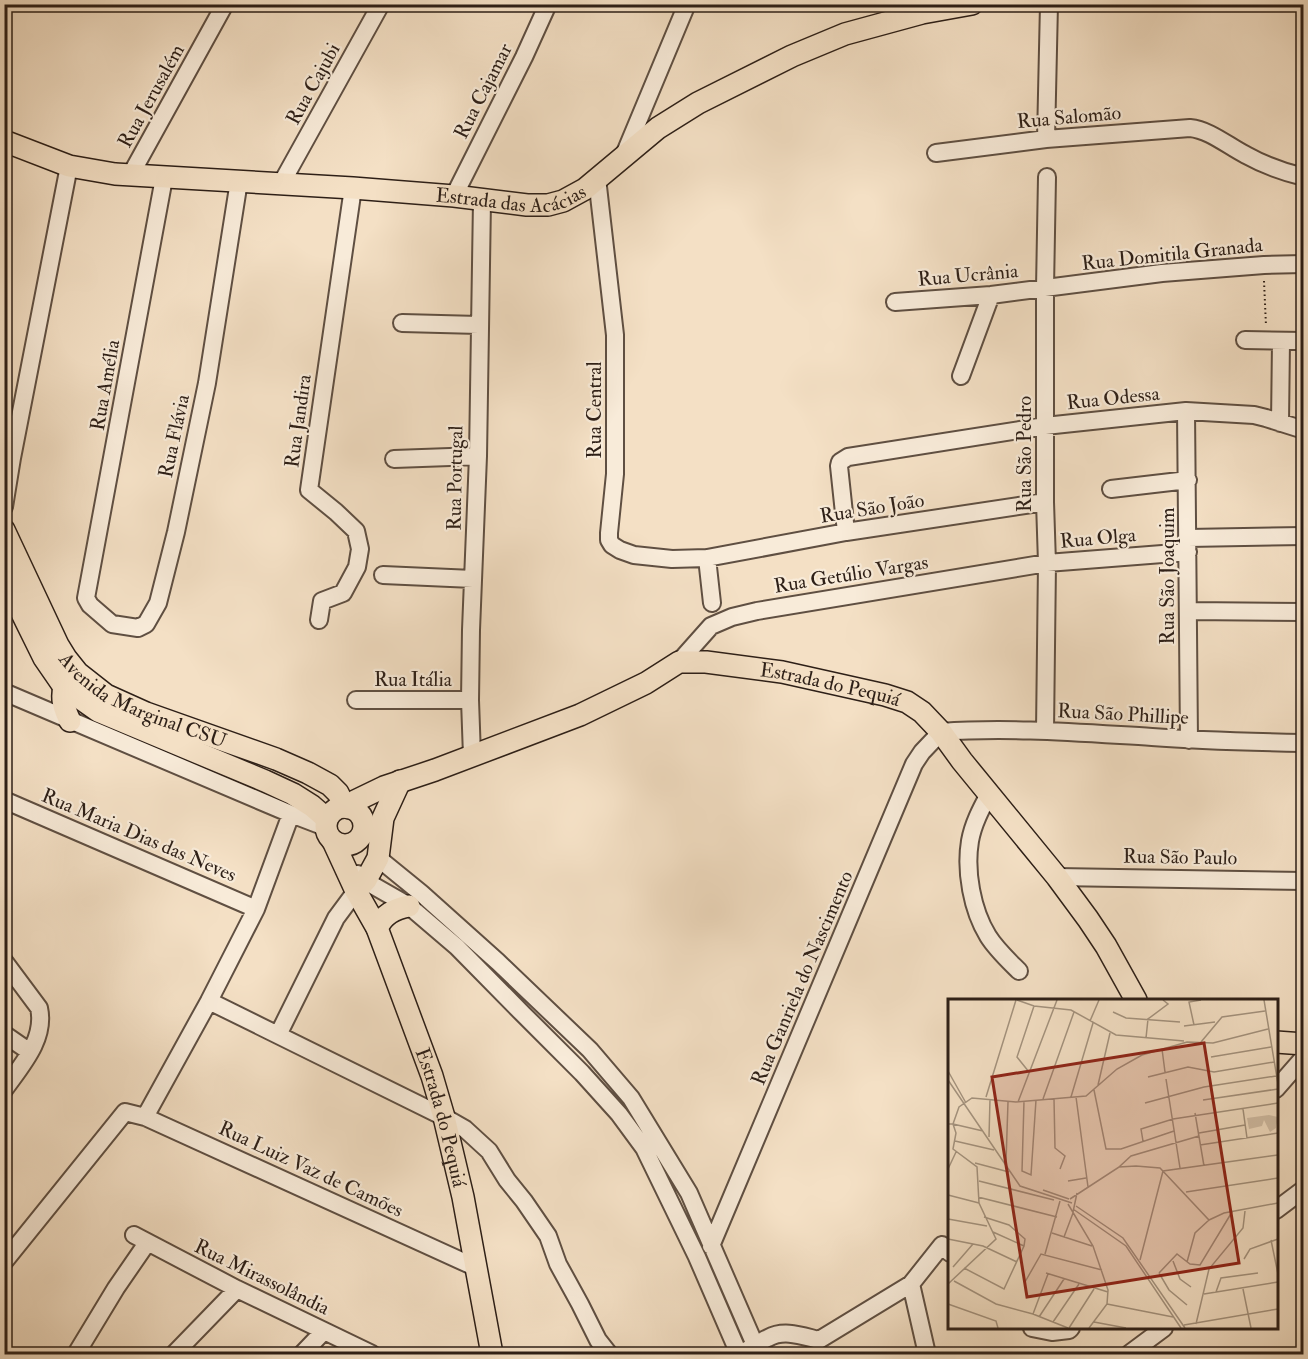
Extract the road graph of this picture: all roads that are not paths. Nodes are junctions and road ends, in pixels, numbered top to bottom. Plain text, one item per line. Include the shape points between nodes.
1 (381, 4) edge
2 (548, 4) edge
3 (687, 4) edge
4 (972, 4) edge
5 (1049, 4) edge
6 (225, 5) edge
7 (1046, 139) junction
8 (4, 141) edge
9 (936, 153) dead end
10 (624, 156) junction
11 (69, 166) junction
12 (130, 176) junction
13 (1047, 177) dead end
14 (1304, 177) edge
15 (164, 178) junction
16 (597, 178) junction
17 (239, 181) junction
18 (281, 183) junction
19 (352, 188) junction
20 (454, 196) junction
21 (482, 201) junction
22 (1304, 264) edge
23 (1045, 288) junction
24 (991, 295) junction
25 (895, 302) dead end
26 (402, 323) dead end
27 (479, 325) junction
28 (1245, 340) dead end
29 (1274, 341) junction
30 (1304, 341) edge
31 (961, 376) dead end
32 (1186, 411) junction
33 (1280, 423) junction
34 (1045, 426) junction
35 (1304, 430) edge
36 (478, 456) junction
37 (394, 459) dead end
38 (8, 461) edge
39 (1188, 480) junction
40 (1111, 489) dead end
41 (1044, 502) junction
42 (4, 507) edge
43 (846, 532) junction
44 (1304, 536) edge
45 (7, 543) edge
46 (1188, 545) junction
47 (707, 558) junction
48 (1047, 564) junction
49 (383, 575) dead end
50 (473, 579) junction
51 (6, 584) edge
52 (87, 598) joint
53 (712, 603) dead end
54 (1188, 611) junction
55 (1304, 612) edge
56 (319, 620) dead end
57 (679, 662) junction
58 (64, 687) junction
59 (4, 692) edge
60 (356, 700) dead end
61 (470, 700) junction
62 (70, 721) junction
63 (1045, 731) junction
64 (941, 732) junction
65 (1189, 740) junction
66 (1304, 743) edge
67 (472, 756) junction
68 (400, 782) junction
69 (989, 794) junction
70 (4, 800) edge
71 (347, 807) junction
72 (291, 814) junction
73 (382, 818) junction
74 (328, 829) junction
75 (362, 834) junction
76 (378, 858) junction
77 (1057, 877) junction
78 (1304, 881) edge
79 (361, 886) junction
80 (409, 906) junction
81 (256, 909) junction
82 (377, 928) junction
83 (4, 960) edge
84 (1018, 971) dead end
85 (517, 981) junction
86 (503, 994) junction
87 (1135, 999) edge
88 (209, 1001) junction
89 (4, 1034) edge
90 (278, 1035) junction
91 (1278, 1042) edge
92 (1304, 1044) edge
93 (30, 1052) junction
94 (1304, 1057) edge
95 (1278, 1087) edge
96 (4, 1090) edge
97 (145, 1117) junction
98 (444, 1117) junction
99 (1304, 1189) edge
100 (1278, 1208) edge
101 (711, 1246) junction
102 (948, 1251) edge
103 (4, 1262) edge
104 (477, 1268) junction
105 (911, 1284) junction
106 (237, 1289) junction
107 (1037, 1329) edge
108 (1070, 1329) edge
109 (1163, 1329) edge
110 (324, 1330) junction
111 (821, 1347) edge
112 (757, 1350) edge
113 (76, 1354) edge
114 (174, 1354) edge
115 (302, 1354) edge
116 (372, 1354) edge
117 (492, 1354) edge
118 (609, 1354) edge
119 (739, 1354) edge
120 (927, 1354) edge
121 (1129, 1354) edge

1 - 18 street, Rua Cajubi
2 - 20 street, Rua Cajamar
3 - 10 street
4 - 10 main road, Estrada das Acácias via 856,31 792,56 698,103
5 - 7 street
6 - 12 street, Rua Jerusalém
7 - 9 street, Rua Salomão
7 - 14 street, Rua Salomão via 1196,128 1262,164
8 - 11 main road, Estrada das Acácias
10 - 16 main road, Estrada das Acácias
11 - 12 main road, Estrada das Acácias
11 - 38 street
12 - 15 main road, Estrada das Acácias
13 - 23 street, Rua São Pedro
15 - 17 main road, Estrada das Acácias
15 - 52 street, Rua Amélia
16 - 21 main road, Estrada das Acácias via 585,189 548,205
16 - 47 street, Rua Central via 615,334 615,474 609,540 634,555
17 - 18 main road, Estrada das Acácias
17 - 52 street, Rua Flávia via 207,382 158,603 146,624 138,628 112,624
18 - 19 main road, Estrada das Acácias
19 - 20 main road, Estrada das Acácias
19 - 56 street, Rua Jandira via 309,490 356,531 360,549 357,567 343,593 322,601
20 - 21 main road, Estrada das Acácias
21 - 27 street, Rua Portugal
22 - 23 street, Rua Domitila Granada via 1162,273
23 - 24 street, Rua Ucrânia
23 - 34 street, Rua São Pedro
24 - 25 street, Rua Ucrânia
24 - 31 street
26 - 27 street
27 - 36 street, Rua Portugal
28 - 29 street
29 - 30 street
29 - 33 street
32 - 33 street, Rua Odessa via 1254,415
32 - 34 street, Rua Odessa
32 - 39 street, Rua São Joaquim
33 - 35 street, Rua Odessa
34 - 41 street, Rua São Pedro
34 - 43 street, Rua Odessa via 844,459 838,466
36 - 37 street
36 - 50 street, Rua Portugal
38 - 42 street
39 - 40 street
39 - 46 street, Rua São Joaquim
41 - 43 street, Rua São João
41 - 48 street, Rua São Pedro
43 - 47 street, Rua São João
44 - 46 street, Rua Olga
45 - 71 main road, Avenida Marginal CSU via 66,658 106,695 308,773 330,785
46 - 48 street, Rua Olga
46 - 54 street, Rua São Joaquim
47 - 53 street
48 - 57 street, Rua Getúlio Vargas via 732,617 711,626
48 - 63 street, Rua São Pedro
49 - 50 street
50 - 61 street, Rua Portugal
51 - 58 main road, Avenida Marginal CSU via 44,658
54 - 55 street
54 - 65 street, Rua São Joaquim
57 - 64 main road, Estrada do Pequiá via 782,672 885,695 907,702
57 - 67 main road via 580,715
58 - 62 main road via 62,704
58 - 74 main road, Avenida Marginal CSU via 98,711 292,794 312,806
59 - 62 street
60 - 61 street, Rua Itália
61 - 67 street, Rua Portugal
62 - 72 street
63 - 64 street, Rua São Phillipe
63 - 65 street, Rua São Phillipe
64 - 69 main road, Estrada do Pequiá
64 - 101 street, Rua Ganriela do Nascimento via 914,764
65 - 66 street, Rua São Phillipe
67 - 68 main road
68 - 71 main road
68 - 73 main road
69 - 77 main road, Estrada do Pequiá
69 - 84 street via 976,817 970,841 973,903 988,936
70 - 81 street, Rua Maria Dias das Neves
71 - 74 main road via 331,812
71 - 75 main road via 360,814
72 - 74 street
72 - 81 street
73 - 75 main road via 376,827
73 - 76 main road
74 - 75 main road via 340,845 349,845
74 - 79 main road, Estrada do Pequiá via 343,862
75 - 76 main road
76 - 79 main road
76 - 85 street via 421,892
77 - 78 street, Rua São Paulo
77 - 87 main road, Estrada do Pequiá via 1106,946
79 - 80 street
79 - 82 main road, Estrada do Pequiá
79 - 90 street via 336,918
80 - 82 main road via 386,915
80 - 86 street
81 - 88 street
82 - 98 main road, Estrada do Pequiá
83 - 93 street via 39,1008 40,1031
85 - 86 street
85 - 101 street via 590,1050 631,1098 689,1193
86 - 119 street via 582,1073 645,1148
88 - 90 street
88 - 97 street
89 - 93 street
90 - 98 street
91 - 92 main road
93 - 96 street
94 - 95 street
97 - 103 street, Rua Luiz Vaz de Camões via 125,1112
97 - 104 street, Rua Luiz Vaz de Camões
98 - 104 main road, Estrada do Pequiá
98 - 118 street via 465,1129 489,1151 524,1201 548,1236 558,1264
99 - 100 street
101 - 112 street
102 - 105 street via 942,1245
104 - 117 main road, Estrada do Pequiá
105 - 111 street
105 - 120 street
106 - 110 street, Rua Mirassolândia
106 - 113 street, Rua Mirassolândia via 141,1239
106 - 114 street
107 - 108 street
109 - 121 street
110 - 115 street
110 - 116 street, Rua Mirassolândia
111 - 112 street via 798,1335 783,1333 769,1337
112 - 119 street

